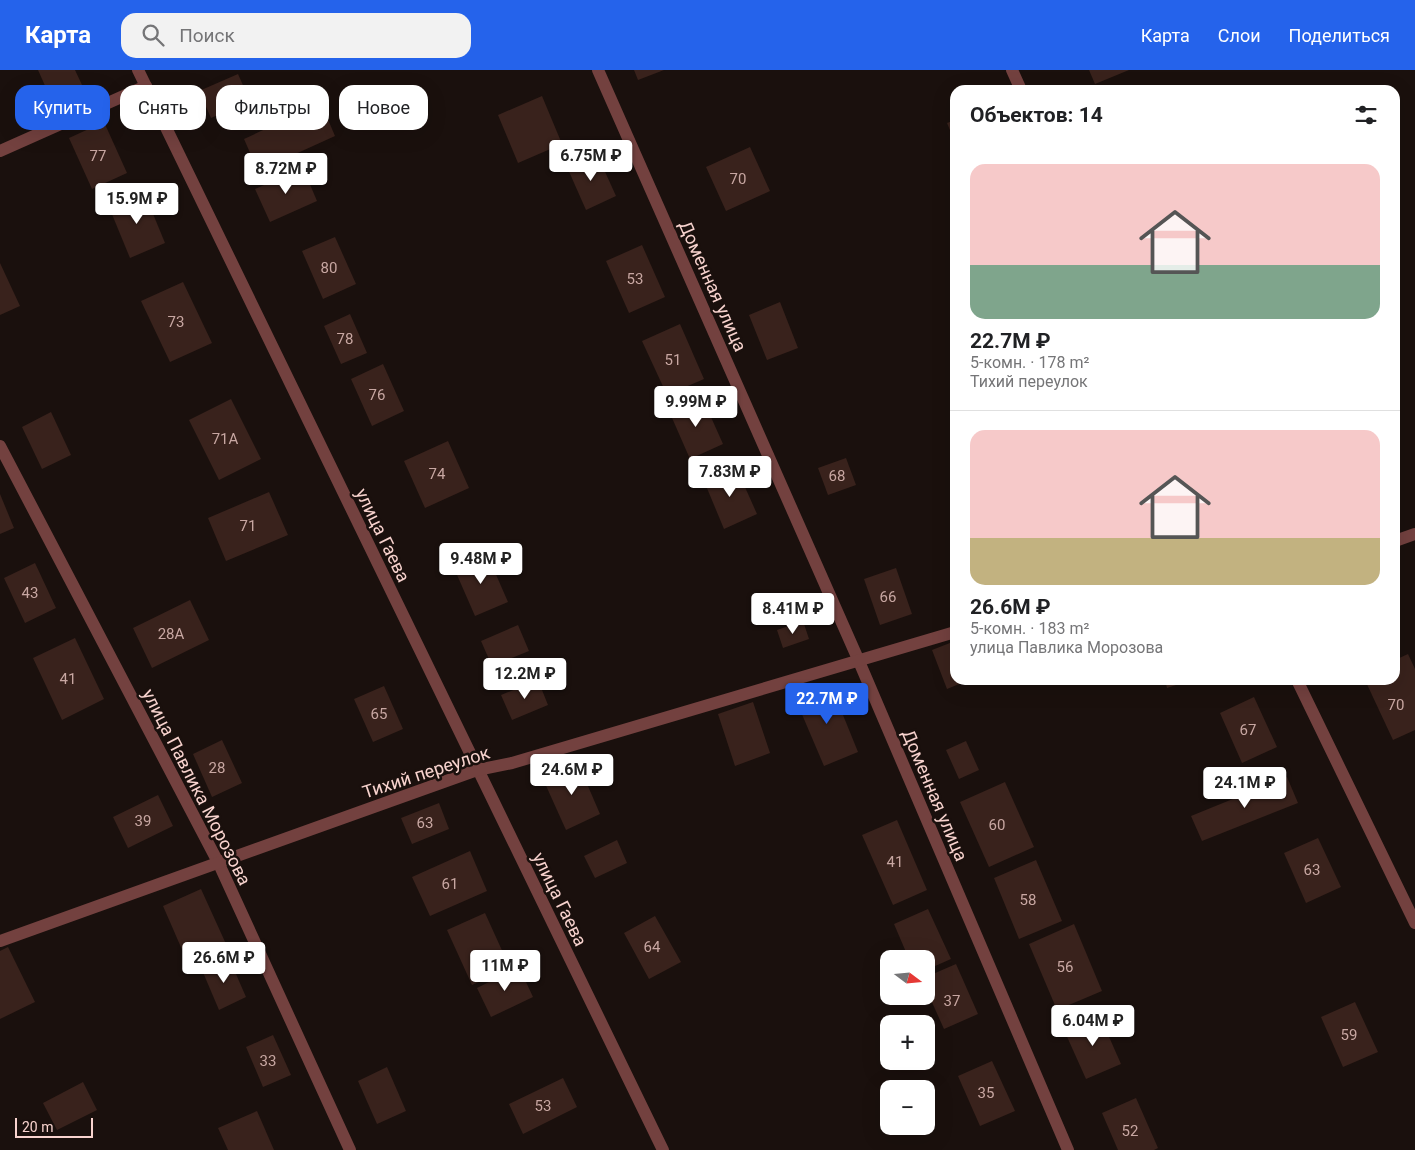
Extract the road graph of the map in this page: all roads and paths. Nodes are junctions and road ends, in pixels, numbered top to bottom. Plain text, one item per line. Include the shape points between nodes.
1 (138, 70) edge
2 (598, 70) edge
3 (1012, 70) edge
4 (146, 85) edge
5 (1019, 85) edge
6 (120, 98) edge
7 (167, 130) edge
8 (0, 151) edge
9 (0, 446) edge
10 (1415, 534) edge
11 (1400, 539) edge
12 (950, 633) edge
13 (858, 659) junction
14 (1299, 685) edge
15 (477, 770) junction
16 (219, 864) junction
17 (1415, 924) edge
18 (0, 941) edge
19 (350, 1150) edge
20 (663, 1150) edge
21 (1068, 1150) edge

1 - 4 street, улица Гаева
2 - 13 street, Доменная улица
3 - 5 street
6 - 8 street
7 - 15 street, улица Гаева
9 - 16 street, улица Павлика Морозова
10 - 11 street
12 - 13 street, Тихий переулок
13 - 15 street, Тихий переулок via 512,763
13 - 21 street, Доменная улица
14 - 17 street
15 - 16 street, Тихий переулок
15 - 20 street, улица Гаева
16 - 18 street, Тихий переулок
16 - 19 street, улица Павлика Морозова

